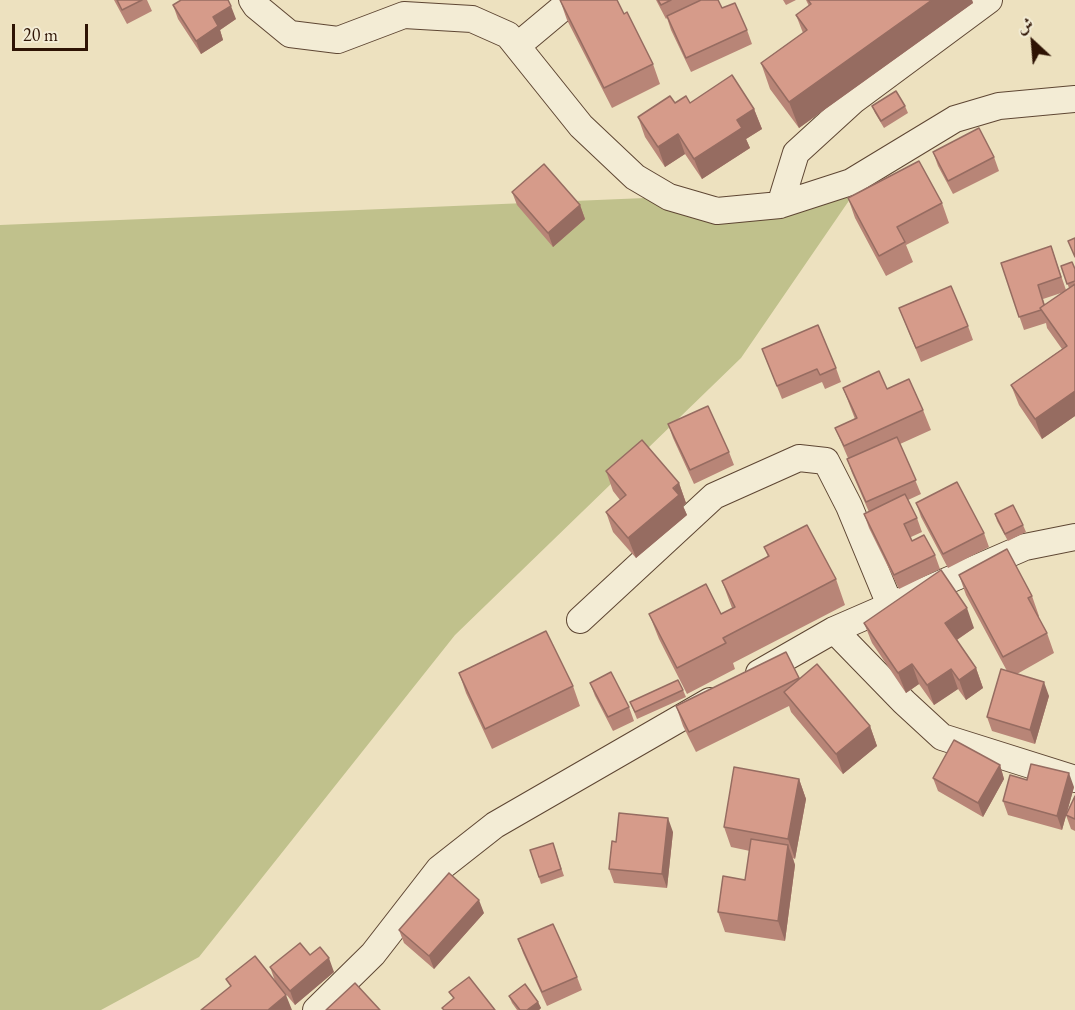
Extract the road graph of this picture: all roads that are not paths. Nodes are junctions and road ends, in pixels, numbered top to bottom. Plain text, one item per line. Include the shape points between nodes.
1 (252, 0) edge
2 (572, 0) edge
3 (988, 0) edge
4 (517, 46) junction
5 (1075, 99) edge
6 (780, 205) junction
7 (1075, 537) edge
8 (890, 605) junction
9 (580, 620) dead end
10 (834, 630) junction
11 (1075, 779) edge
12 (316, 1010) edge

1 - 4 street via 290,34 338,40 404,15 472,20 508,35
2 - 4 street
3 - 6 street via 854,100 796,153
4 - 6 street via 581,126 635,177 669,197 717,210
5 - 6 street via 999,106 956,119 851,182
7 - 8 street via 1025,546
8 - 9 street via 826,461 800,458 714,496
8 - 10 street
10 - 11 street via 942,737
10 - 12 street via 495,825 439,869 373,954

